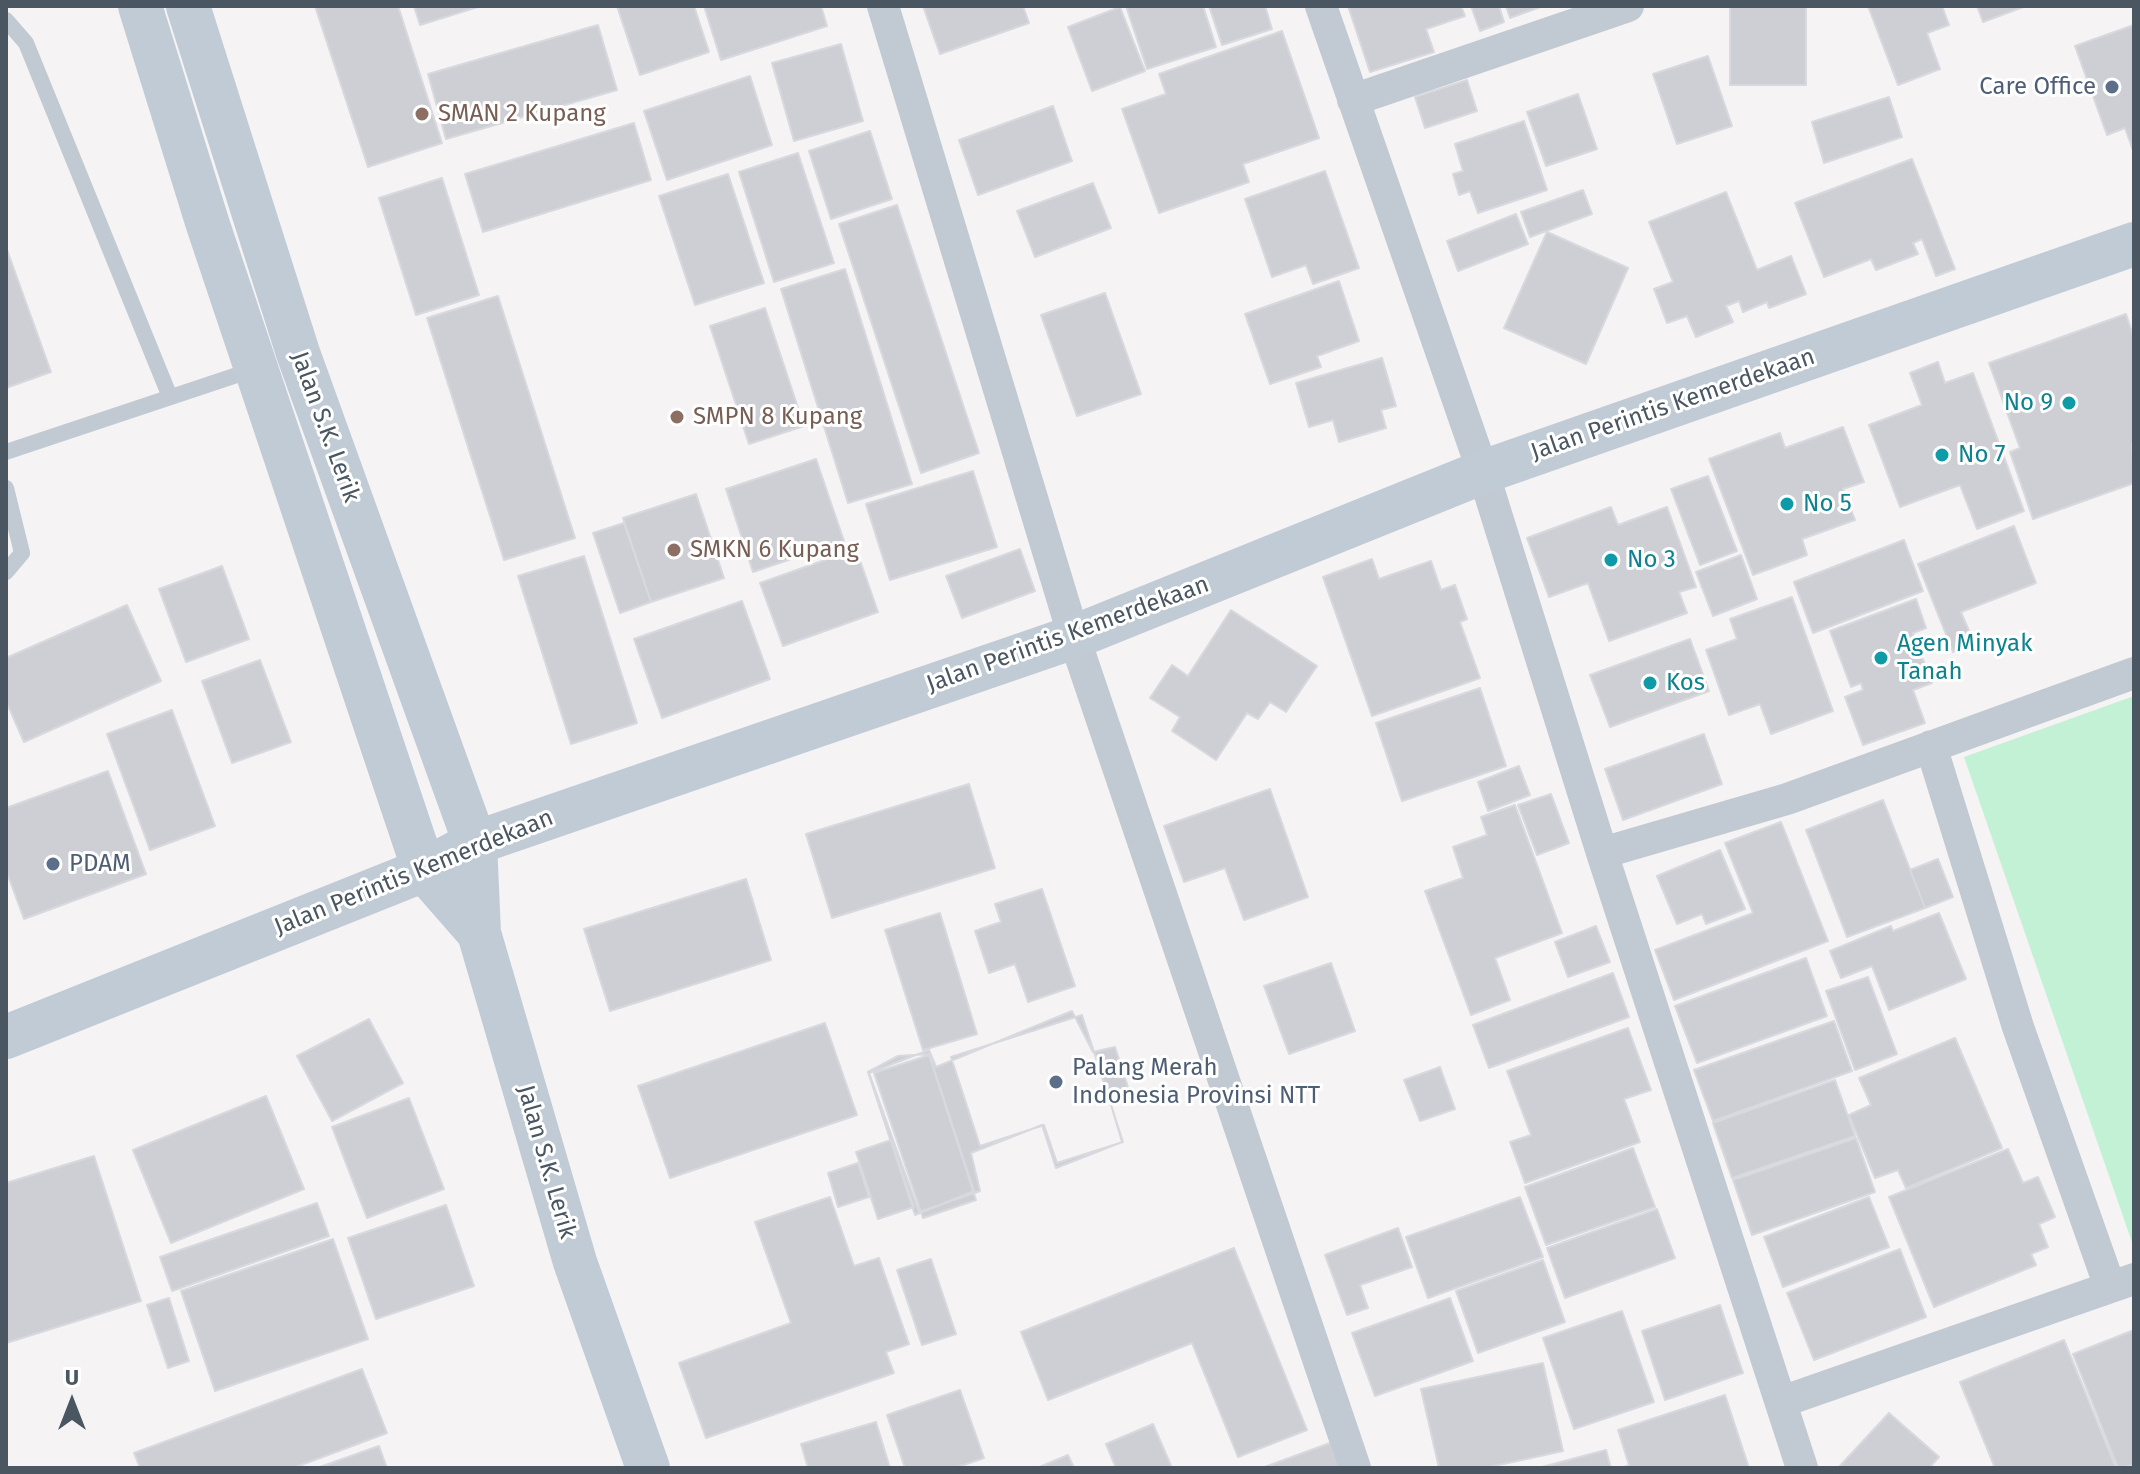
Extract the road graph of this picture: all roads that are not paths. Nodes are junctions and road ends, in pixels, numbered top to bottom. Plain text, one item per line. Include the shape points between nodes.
1 (140, 6) edge
2 (188, 6) edge
3 (883, 6) edge
4 (1321, 6) edge
5 (1628, 6) edge
6 (6, 20) edge
7 (211, 80) junction
8 (167, 88) junction
9 (1353, 100) junction
10 (2134, 244) edge
11 (277, 361) junction
12 (170, 397) junction
13 (6, 452) edge
14 (1483, 472) junction
15 (6, 488) edge
16 (6, 572) edge
17 (1074, 637) junction
18 (2134, 673) edge
19 (1931, 746) junction
20 (475, 843) junction
21 (1602, 853) junction
22 (424, 870) junction
23 (479, 933) junction
24 (6, 1037) edge
25 (2122, 1283) edge
26 (1781, 1402) junction
27 (648, 1468) edge
28 (1355, 1468) edge
29 (1802, 1468) edge

1 - 8 main road
2 - 7 main road, Jalan S.K. Lerik
3 - 17 street
4 - 9 street
5 - 9 street
6 - 12 lane via 26,43
7 - 8 main road
7 - 11 main road, Jalan S.K. Lerik
8 - 11 main road via 208,225
9 - 14 street
10 - 14 main road, Jalan Perintis Kemerdekaan
11 - 12 lane
11 - 20 main road, Jalan S.K. Lerik
11 - 22 main road
12 - 13 lane
14 - 17 main road, Jalan Perintis Kemerdekaan
14 - 21 street
15 - 16 lane via 22,553
17 - 20 main road, Jalan Perintis Kemerdekaan
17 - 28 street
18 - 19 street
19 - 21 street via 1787,799
19 - 25 street via 2018,1027
20 - 22 main road, Jalan Perintis Kemerdekaan
20 - 23 main road, Jalan S.K. Lerik
21 - 26 street
22 - 23 main road, Jalan S.K. Lerik
22 - 24 main road, Jalan Perintis Kemerdekaan
23 - 27 main road, Jalan S.K. Lerik via 575,1262
25 - 26 street
26 - 29 street

